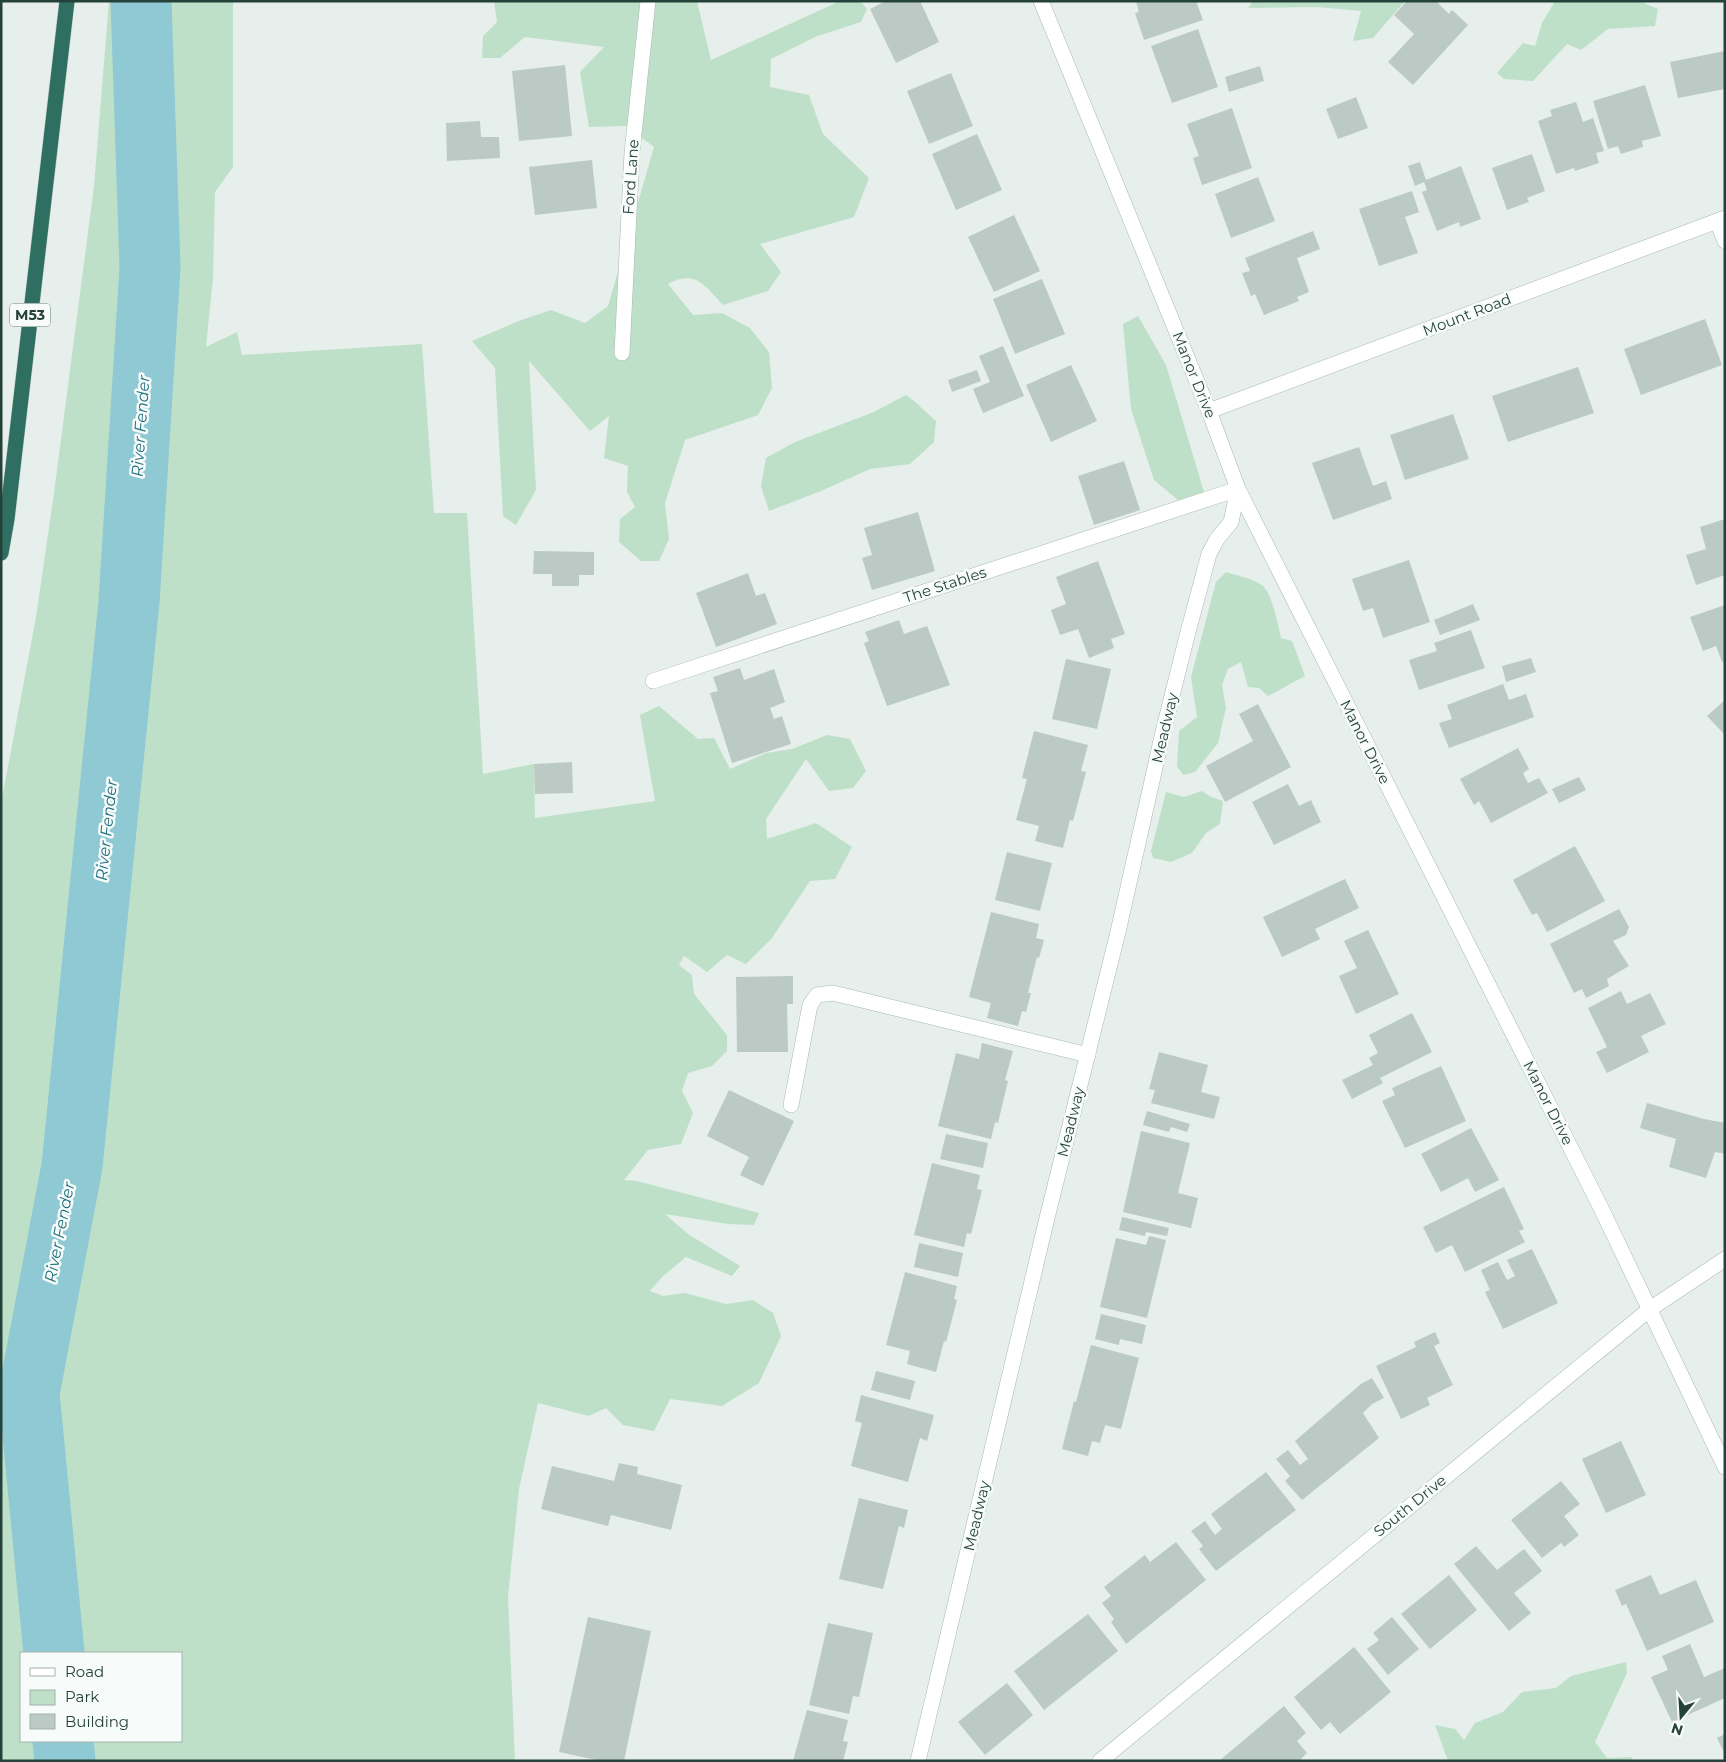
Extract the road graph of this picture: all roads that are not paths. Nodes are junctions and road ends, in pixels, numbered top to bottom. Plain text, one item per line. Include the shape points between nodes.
1 (66, 1) edge
2 (648, 1) edge
3 (1041, 1) edge
4 (1721, 219) edge
5 (1725, 241) edge
6 (622, 353) dead end
7 (1209, 411) junction
8 (1238, 489) junction
9 (1, 553) edge
10 (653, 681) dead end
11 (1088, 1055) junction
12 (791, 1106) dead end
13 (1725, 1258) edge
14 (1650, 1309) junction
15 (1725, 1467) edge
16 (918, 1761) edge
17 (1100, 1761) edge

1 - 9 highway, M53
2 - 6 street, Ford Lane via 632,153
3 - 7 street, Manor Drive
4 - 5 street
4 - 7 street, Mount Road
7 - 8 street, Manor Drive
8 - 10 street, The Stables
8 - 11 street, Meadway via 1231,522 1209,554 1163,732
8 - 14 street, Manor Drive
11 - 12 street via 832,993 817,995 810,1005
11 - 16 street, Meadway
13 - 14 street, South Drive
14 - 15 street, Manor Drive
14 - 17 street, South Drive

